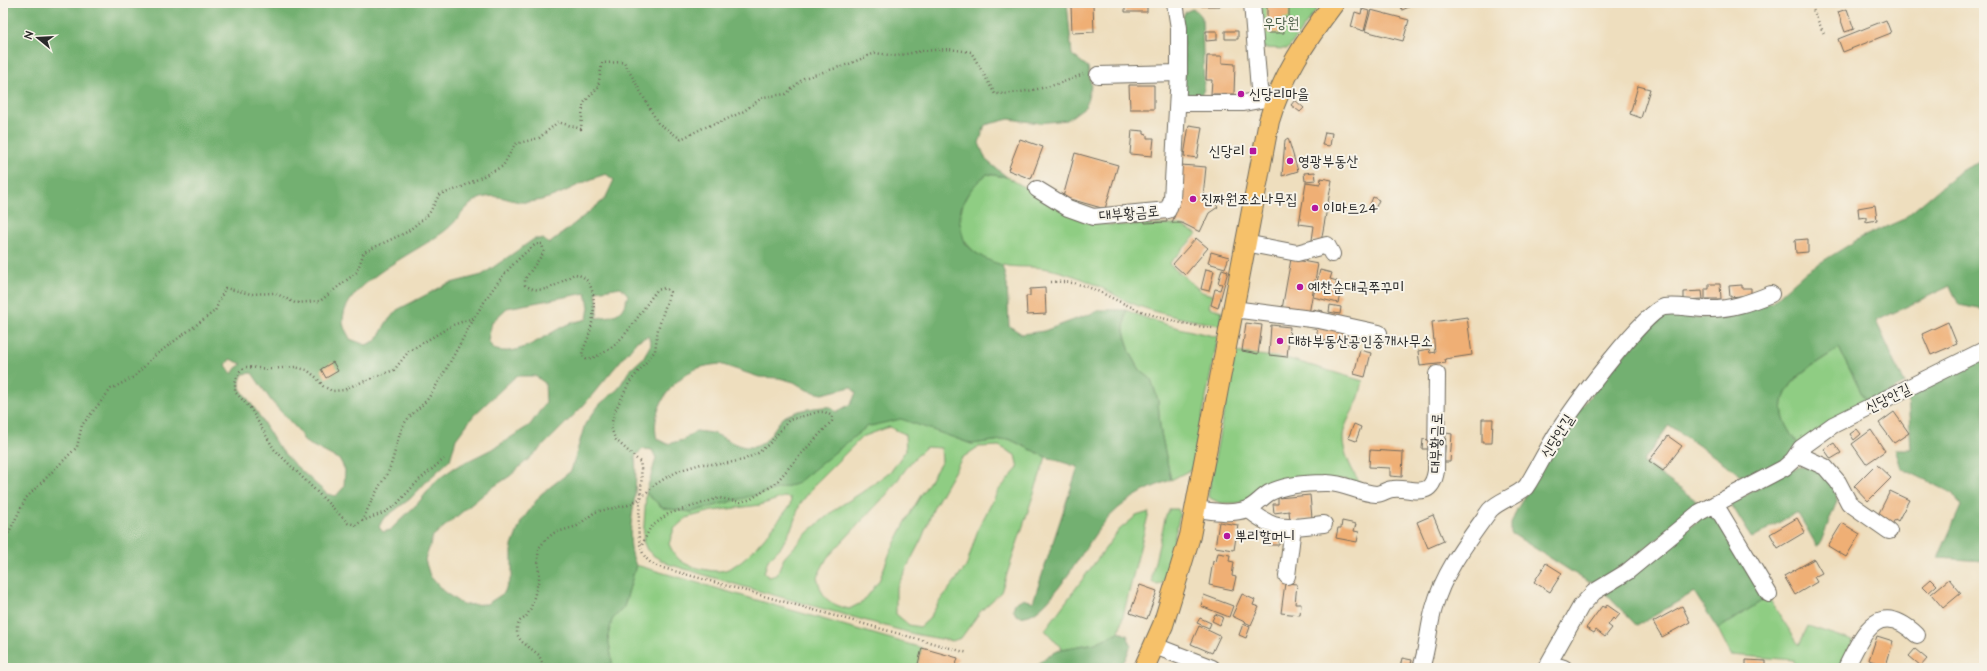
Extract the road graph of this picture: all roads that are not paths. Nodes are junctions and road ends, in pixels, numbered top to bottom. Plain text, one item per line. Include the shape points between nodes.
1 (1175, 3) edge
2 (1252, 3) edge
3 (1334, 3) edge
4 (1179, 73) junction
5 (1098, 75) road end
6 (1269, 102) junction
7 (1178, 103) junction
8 (1037, 189) dead end
9 (1245, 243) junction
10 (1332, 254) dead end
11 (1772, 294) dead end
12 (1233, 309) junction
13 (1379, 333) dead end
14 (1984, 350) edge
15 (1437, 374) dead end
16 (1797, 454) junction
17 (1719, 501) junction
18 (1196, 509) junction
19 (1248, 509) junction
20 (1324, 524) dead end
21 (1293, 527) junction
22 (1889, 531) dead end
23 (1755, 556) dead end
24 (1287, 576) dead end
25 (1769, 594) dead end
26 (1917, 635) dead end
27 (1155, 646) junction
28 (1553, 666) edge
29 (1144, 668) edge
30 (1212, 668) edge
31 (1422, 668) edge
32 (1846, 668) edge

1 - 4 street, 대부황금로 via 1179,28
2 - 6 street via 1259,89
3 - 6 main road
4 - 5 street
4 - 7 street, 대부황금로
6 - 7 street
6 - 9 main road
7 - 8 street, 대부황금로 via 1172,199 1168,210 1093,217 1068,208
9 - 10 street via 1297,253 1327,245
9 - 12 main road
11 - 31 street, 신당안길 via 1728,308 1664,308 1650,316 1618,351 1562,425 1526,487 1490,510 1453,563 1434,608
12 - 13 street via 1319,320
12 - 18 main road
14 - 16 street, 신당안길 via 1833,425 1816,436
15 - 19 street, 대부황금로 via 1436,471 1430,487 1414,491 1393,489 1377,494 1334,483 1304,485 1279,489
16 - 17 street, 신당안길 via 1784,468
16 - 22 street via 1825,467 1838,482 1849,503
17 - 23 street
17 - 25 street
17 - 28 street, 신당안길 via 1679,528 1627,572 1594,592 1577,613
18 - 19 street, 대부황금로 via 1234,512
18 - 27 main road via 1172,598
19 - 21 street via 1269,524 1281,528
20 - 21 street
21 - 24 street
26 - 32 street via 1896,620 1877,622 1861,635
27 - 29 main road
27 - 30 street

